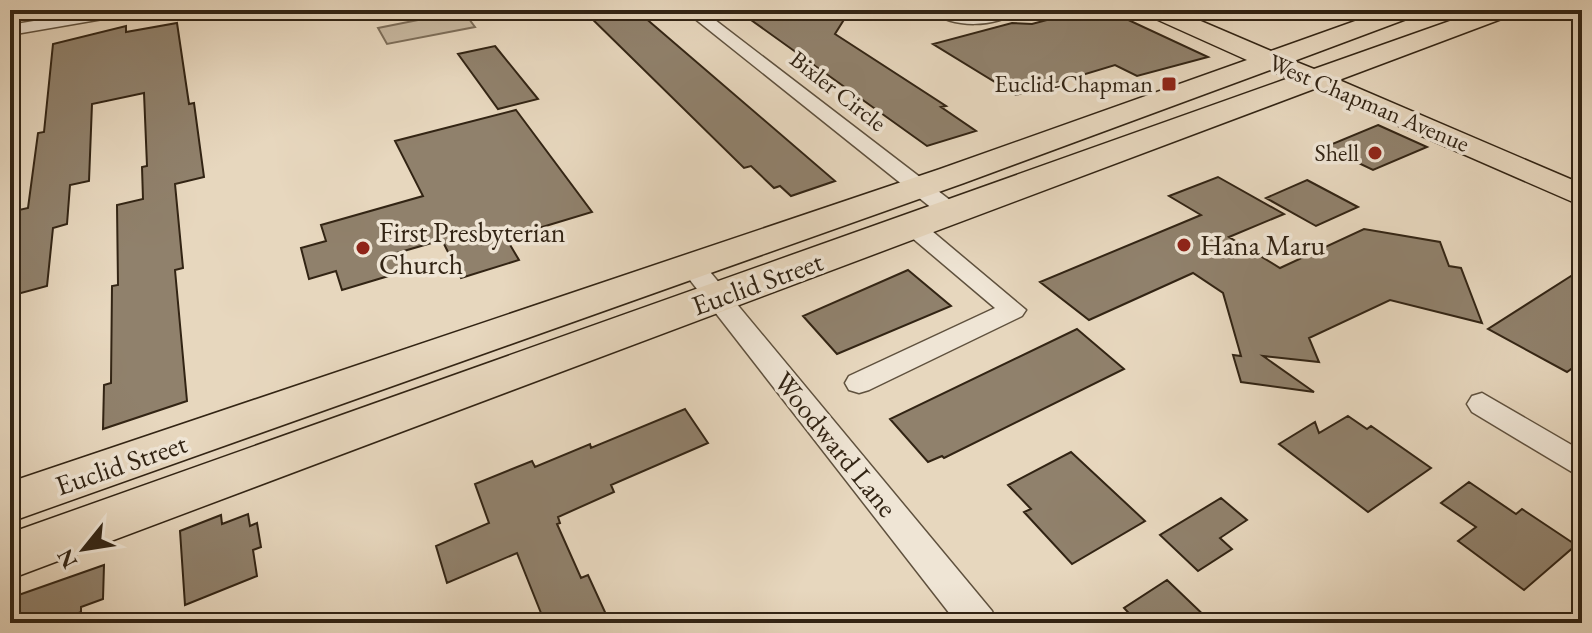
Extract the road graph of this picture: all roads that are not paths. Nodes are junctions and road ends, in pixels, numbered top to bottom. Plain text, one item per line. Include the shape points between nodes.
1 (126, 10) edge
2 (692, 10) edge
3 (938, 10) edge
4 (1011, 10) edge
5 (1155, 10) edge
6 (1193, 10) edge
7 (1409, 10) edge
8 (1504, 10) edge
9 (10, 30) edge
10 (1280, 55) junction
11 (1327, 75) junction
12 (1582, 172) edge
13 (1582, 196) edge
14 (916, 207) junction
15 (705, 282) junction
16 (859, 383) dead end
17 (1482, 404) dead end
18 (220, 454) junction
19 (1582, 466) edge
20 (10, 502) edge
21 (10, 556) edge
22 (979, 623) edge

1 - 9 street
2 - 14 street, Bixler Circle
3 - 4 street via 976,19
5 - 10 main road, West Chapman Avenue
6 - 10 main road, West Chapman Avenue
7 - 10 main road, Euclid Street
8 - 11 main road, Euclid Street
10 - 11 main road, West Chapman Avenue
10 - 14 main road, Euclid Street
11 - 12 main road, West Chapman Avenue
11 - 13 main road, West Chapman Avenue
11 - 14 main road, Euclid Street via 951,212
14 - 15 main road, Euclid Street
14 - 16 street, Bixler Circle via 1013,310
15 - 18 main road, Euclid Street
15 - 22 street, Woodward Lane
17 - 19 street
18 - 20 main road, Euclid Street
18 - 21 main road, Euclid Street

